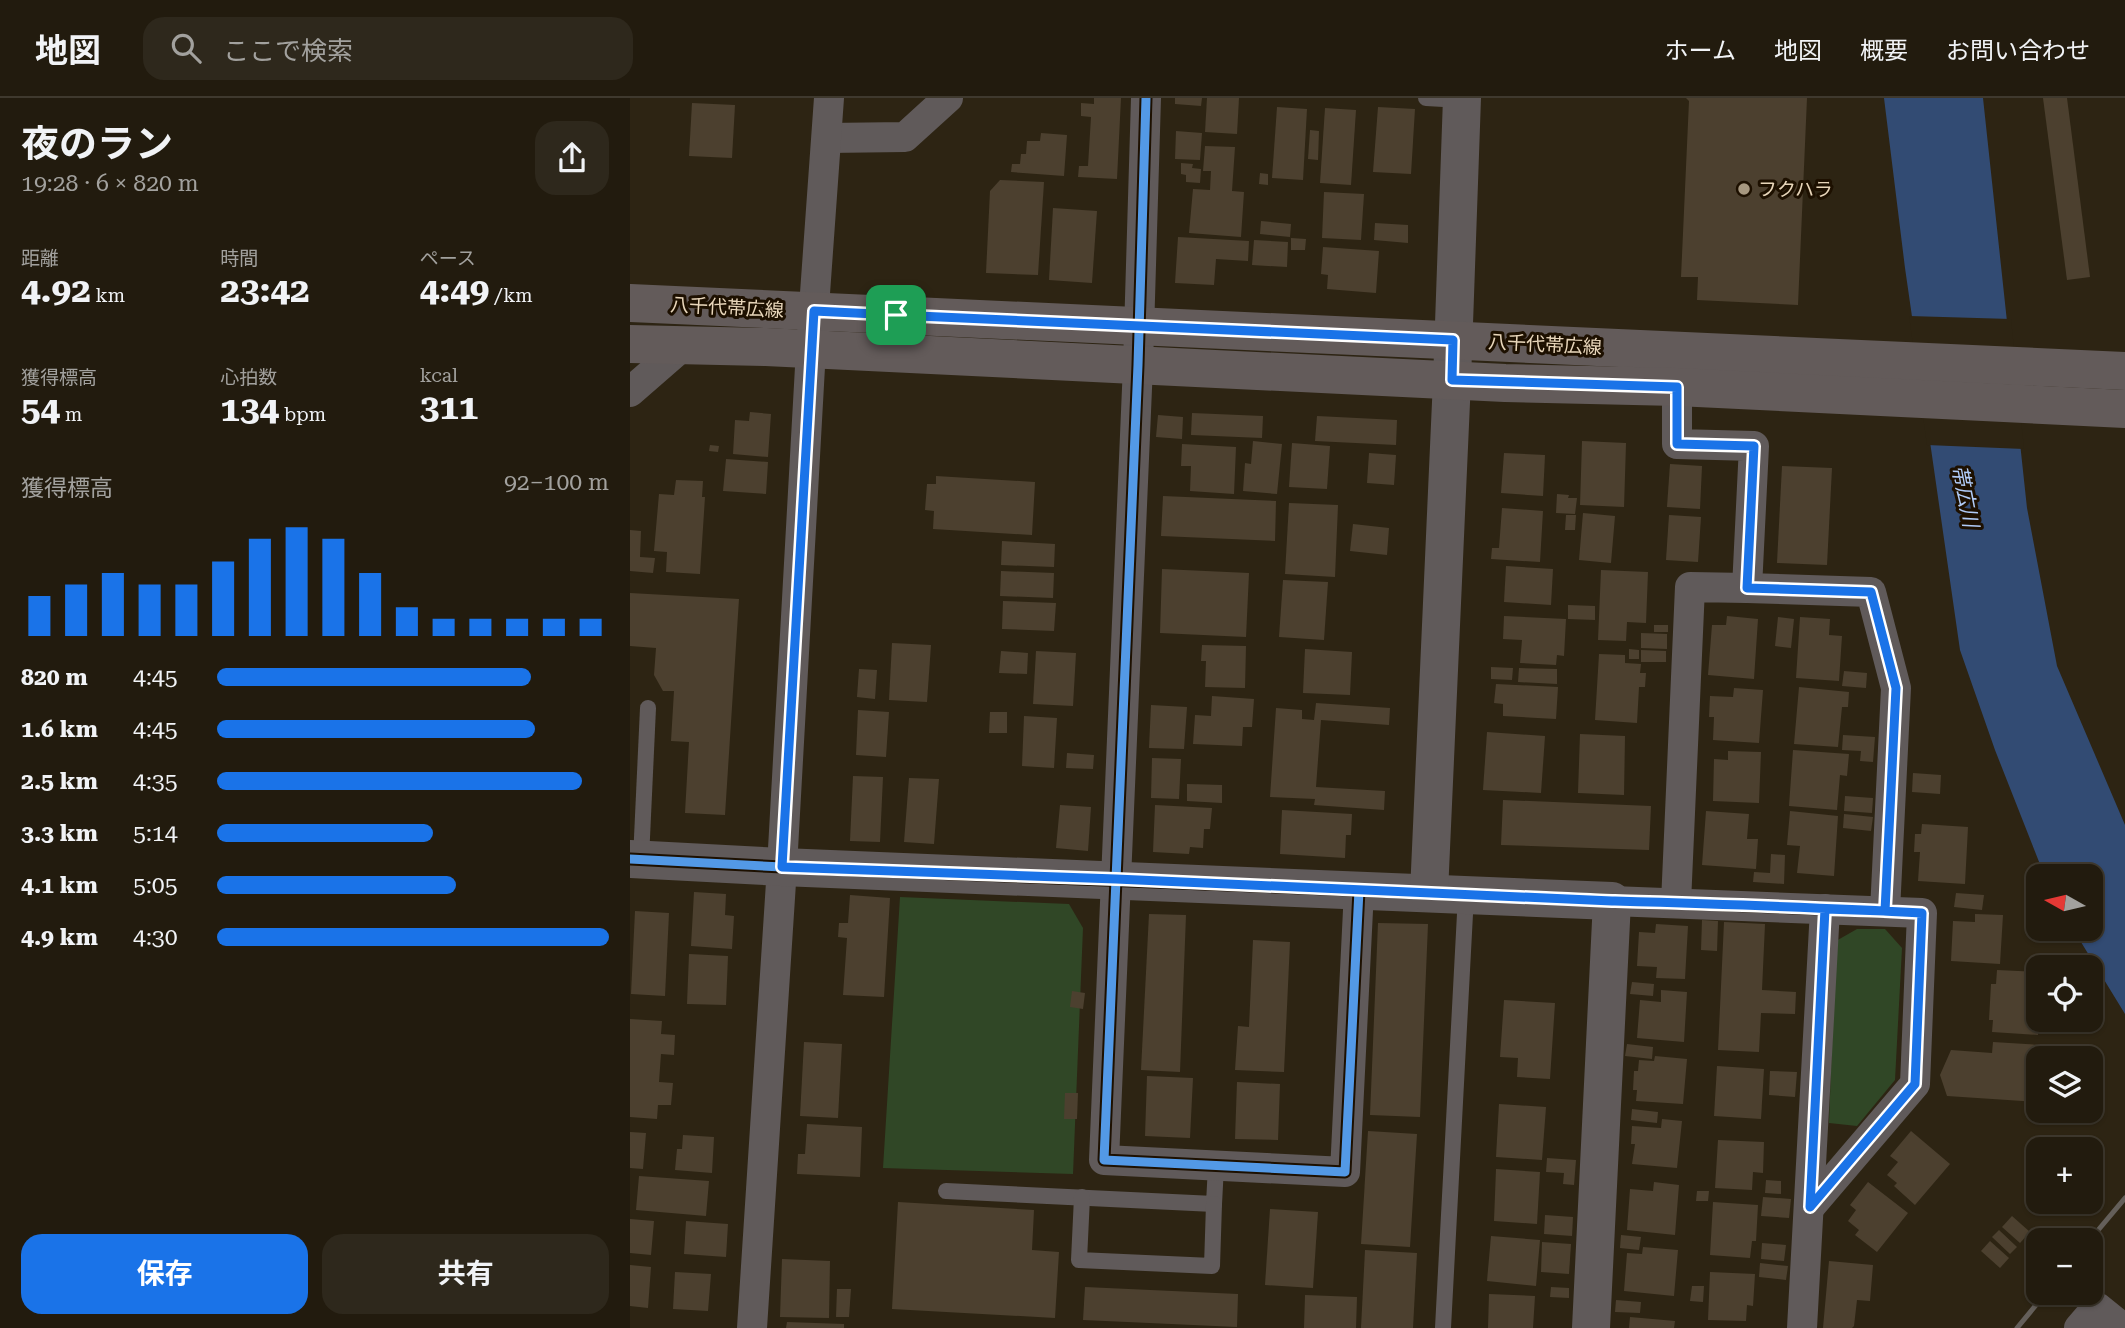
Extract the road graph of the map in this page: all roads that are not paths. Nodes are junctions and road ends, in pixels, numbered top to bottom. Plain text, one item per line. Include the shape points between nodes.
1 (829, 98) edge
2 (948, 98) edge
3 (1146, 98) edge
4 (1450, 99) edge
5 (827, 138) junction
6 (630, 303) edge
7 (814, 311) junction
8 (1140, 326) junction
9 (1453, 340) junction
10 (630, 344) edge
11 (684, 345) junction
12 (811, 349) junction
13 (1138, 365) junction
14 (2125, 371) edge
15 (1896, 379) junction
16 (1452, 380) junction
17 (1677, 387) junction
18 (630, 392) edge
19 (2125, 409) edge
20 (1747, 588) junction
21 (648, 708) dead end
22 (635, 859) edge
23 (782, 867) junction
24 (1116, 879) junction
25 (1359, 890) junction
26 (1429, 893) junction
27 (1466, 895) junction
28 (1612, 901) junction
29 (1676, 903) junction
30 (1825, 909) junction
31 (1885, 911) junction
32 (1216, 1166) junction
33 (946, 1191) dead end
34 (1082, 1198) junction
35 (1214, 1204) junction
36 (1810, 1207) junction
37 (752, 1328) edge
38 (1443, 1328) edge
39 (1591, 1328) edge
40 (1802, 1328) edge
41 (2079, 1328) edge
42 (2123, 1328) edge

1 - 5 street
2 - 5 street via 905,137
3 - 8 street
4 - 9 street
5 - 7 street
6 - 7 main road, 八千代帯広線
7 - 8 main road, 八千代帯広線
7 - 12 street
8 - 9 main road, 八千代帯広線
8 - 13 street
9 - 15 main road, 八千代帯広線
9 - 16 street
10 - 11 main road, 八千代帯広線
11 - 12 main road, 八千代帯広線
11 - 18 street
12 - 13 main road, 八千代帯広線
12 - 23 street
13 - 16 main road, 八千代帯広線
13 - 24 street
14 - 15 main road, 八千代帯広線 via 2034,367
15 - 17 main road, 八千代帯広線
15 - 19 main road, 八千代帯広線 via 2037,405
16 - 17 main road, 八千代帯広線
16 - 26 street
17 - 20 street via 1677,444 1754,446
20 - 29 street via 1690,587
20 - 31 street via 1871,592 1896,688
21 - 22 lane
22 - 23 street
23 - 24 street
23 - 37 street
24 - 25 street
24 - 32 street via 1104,1160
25 - 26 street
25 - 32 street via 1345,1172
26 - 27 street
27 - 28 street
27 - 38 lane
28 - 29 street
28 - 39 street
29 - 30 street
30 - 31 street
30 - 36 street
31 - 36 street via 1922,913 1915,1084
32 - 35 lane
33 - 34 lane
34 - 35 lane
34 - 35 lane via 1079,1260 1212,1266
36 - 40 street
41 - 42 street via 2097,1307

